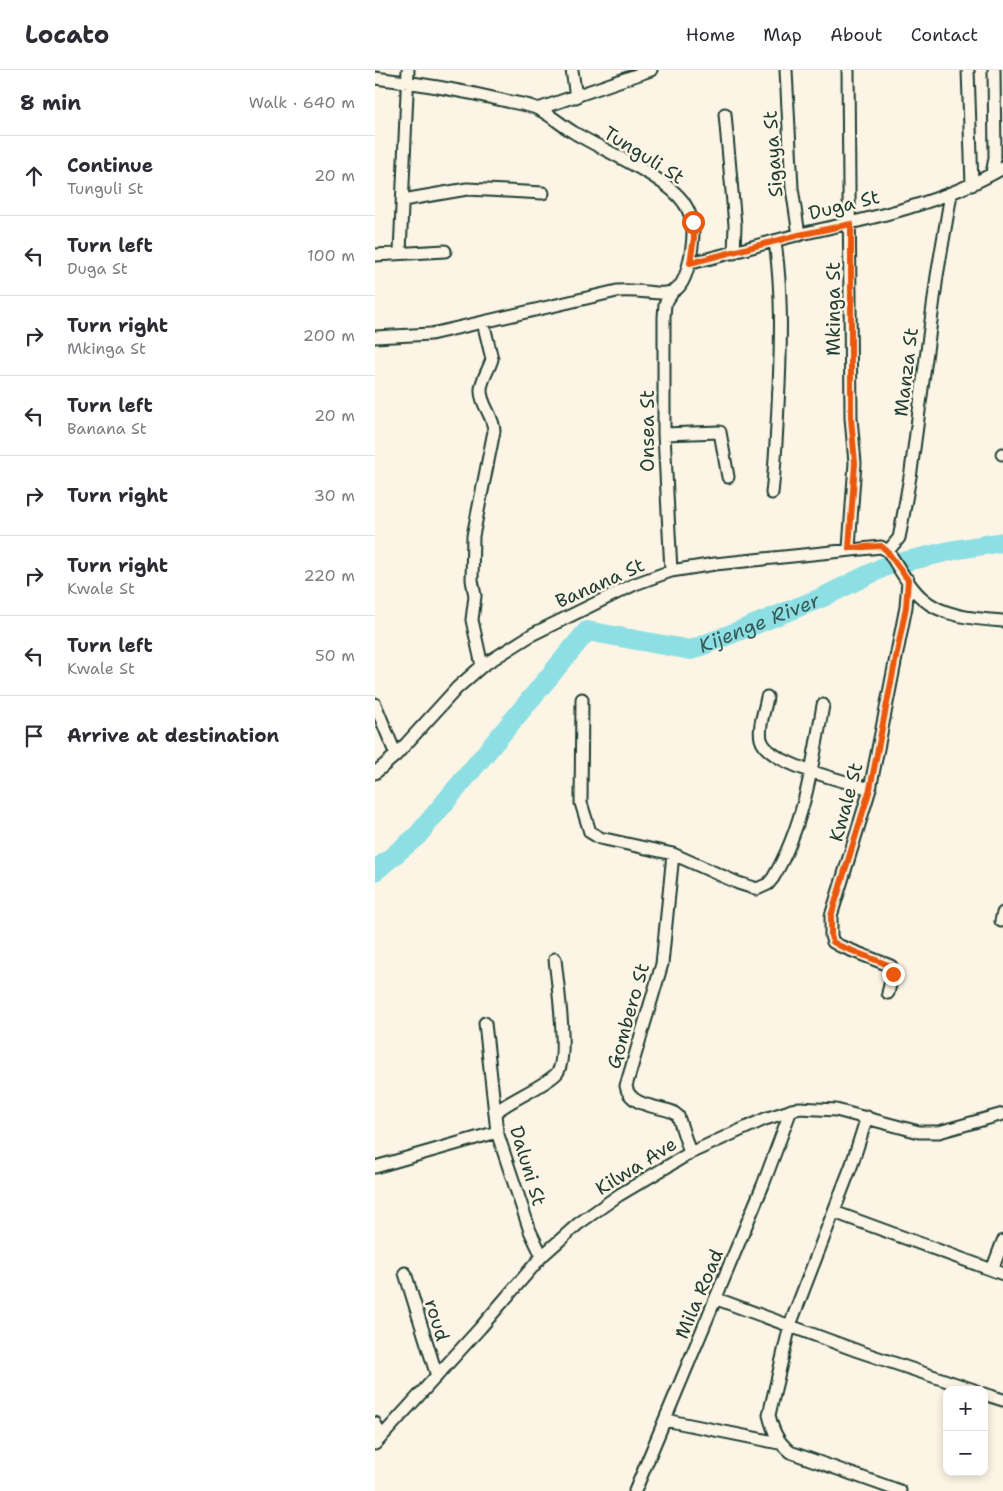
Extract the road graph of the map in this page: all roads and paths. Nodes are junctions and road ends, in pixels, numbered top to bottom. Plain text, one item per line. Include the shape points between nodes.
1 (408, 70) edge
2 (572, 70) edge
3 (651, 70) edge
4 (786, 70) edge
5 (848, 70) edge
6 (968, 70) edge
7 (994, 70) edge
8 (375, 78) edge
9 (408, 83) junction
10 (576, 97) junction
11 (538, 109) junction
12 (725, 114) dead end
13 (1003, 168) edge
14 (992, 174) junction
15 (972, 185) junction
16 (543, 193) dead end
17 (951, 194) junction
18 (403, 200) junction
19 (851, 224) junction
20 (799, 235) junction
21 (775, 242) junction
22 (445, 251) dead end
23 (399, 252) junction
24 (734, 253) junction
25 (375, 256) edge
26 (690, 263) junction
27 (672, 294) junction
28 (483, 322) junction
29 (375, 337) edge
30 (664, 434) junction
31 (728, 477) dead end
32 (772, 493) dead end
33 (849, 548) junction
34 (889, 553) junction
35 (671, 571) junction
36 (905, 576) junction
37 (1003, 621) edge
38 (482, 666) junction
39 (767, 697) dead end
40 (582, 698) dead end
41 (375, 705) edge
42 (823, 705) dead end
43 (396, 755) junction
44 (812, 770) junction
45 (375, 773) edge
46 (870, 789) junction
47 (673, 854) junction
48 (555, 959) dead end
49 (888, 993) dead end
50 (485, 1023) dead end
51 (791, 1110) junction
52 (496, 1112) junction
53 (1003, 1114) edge
54 (867, 1117) junction
55 (497, 1132) junction
56 (690, 1153) junction
57 (375, 1168) edge
58 (834, 1212) junction
59 (1003, 1241) edge
60 (542, 1256) junction
61 (997, 1272) edge
62 (405, 1273) dead end
63 (717, 1299) junction
64 (790, 1326) junction
65 (437, 1376) junction
66 (962, 1386) edge
67 (988, 1395) edge
68 (1003, 1400) edge
69 (665, 1420) junction
70 (375, 1423) edge
71 (378, 1440) edge
72 (779, 1443) junction
73 (635, 1491) edge
74 (900, 1491) edge

1 - 9 street
2 - 10 street
3 - 10 street
4 - 20 street, Sigaya St via 792,188
5 - 19 street, Mkinga St
6 - 15 street
7 - 14 street via 995,158
8 - 9 street, Tunguli St
9 - 11 street, Tunguli St
9 - 18 street
10 - 11 street
11 - 26 street, Tunguli St via 676,193 693,222
12 - 24 street via 735,225
13 - 14 street, Duga St
14 - 15 street, Duga St
15 - 17 street, Duga St
16 - 18 street via 467,189
17 - 19 street, Duga St
17 - 34 street, Manza St via 911,471 899,538
18 - 23 street
19 - 20 street, Duga St
19 - 33 street, Mkinga St via 851,418 855,463
20 - 21 street, Duga St
21 - 24 street, Duga St
21 - 32 street via 781,340 777,454
22 - 23 street
23 - 25 street
24 - 26 street, Duga St
26 - 27 street, Tunguli St via 679,289
27 - 28 street via 637,289 617,291
27 - 30 street, Onsea St via 665,304
28 - 29 street via 431,334
28 - 38 street via 491,359 484,373 481,395 494,431 472,551 475,596 472,620
30 - 31 street via 720,432
30 - 35 street, Onsea St
33 - 34 street, Banana St via 881,546
33 - 35 street, Banana St
34 - 36 street
35 - 38 street, Banana St via 635,584 549,626
36 - 37 street via 920,597 935,607
36 - 46 street, Kwale St via 906,607
38 - 43 street, Banana St via 451,694
39 - 44 street via 761,728 763,745 779,759
40 - 47 street via 581,803 590,832 600,838
41 - 43 street
42 - 44 street
43 - 45 street, Banana St
44 - 46 street
44 - 47 street via 793,836 768,884 751,889
46 - 49 street, Kwale St via 829,928 833,942 891,966 893,974
47 - 56 street, Gombero St via 662,964 626,1086 635,1100 678,1116
48 - 52 street via 563,1051 561,1067 557,1073
50 - 52 street, Daluni St
51 - 54 street, Kilwa Ave via 836,1110
51 - 56 street, Kilwa Ave
51 - 63 street, Mila Road
52 - 55 street, Daluni St
53 - 54 street, Kilwa Ave via 931,1133
54 - 58 street
55 - 57 street
55 - 60 street, Daluni St via 529,1231
56 - 60 street, Kilwa Ave via 619,1195 578,1224
58 - 61 street
58 - 64 street
59 - 61 street
60 - 65 street, Kilwa Ave
62 - 65 street, roud
63 - 64 street
63 - 69 street, Mila Road
64 - 66 street
64 - 72 street via 769,1415
65 - 71 street, Kilwa Ave
67 - 68 street
69 - 72 street
69 - 73 street, Mila Road
70 - 71 street
72 - 74 street via 790,1452

